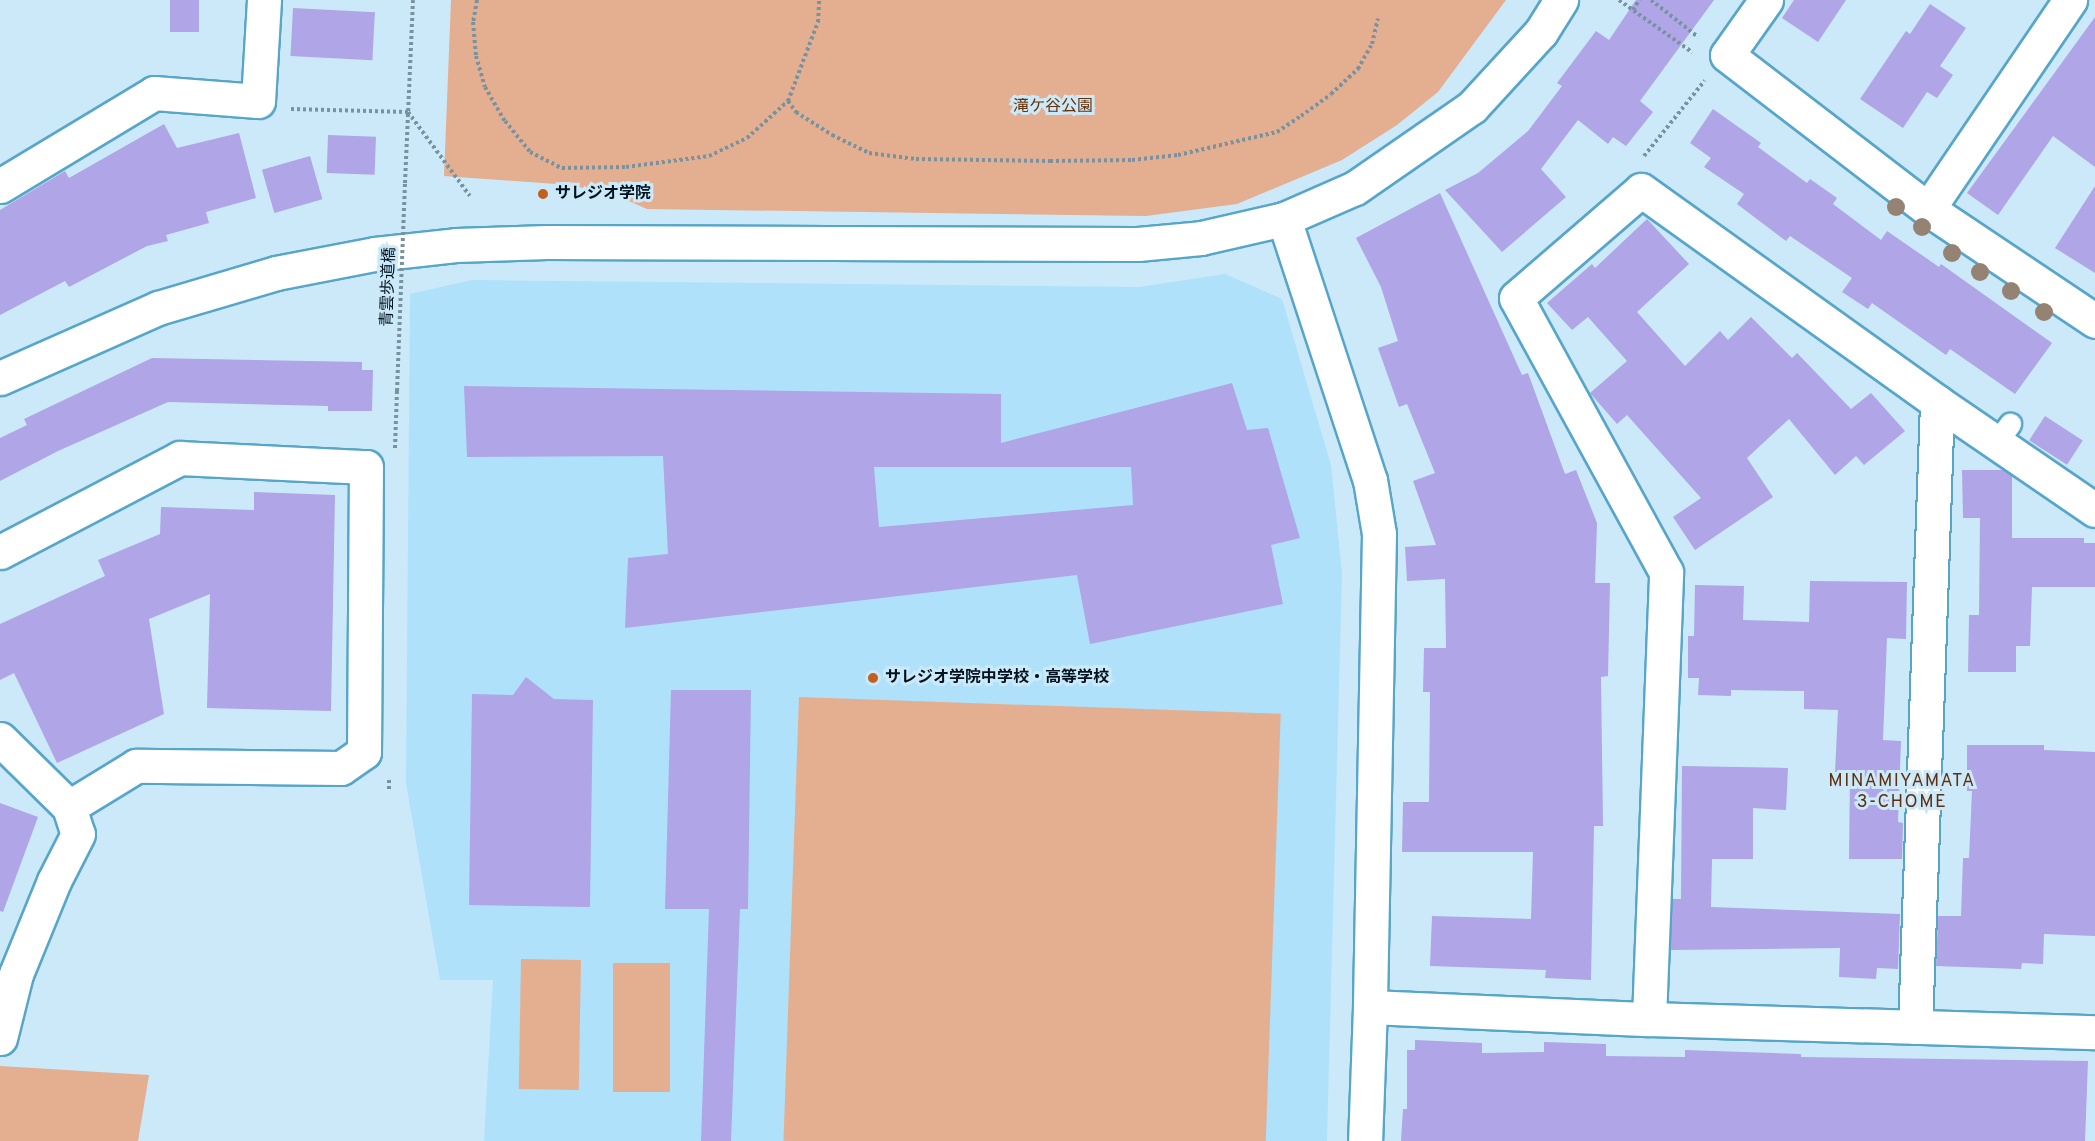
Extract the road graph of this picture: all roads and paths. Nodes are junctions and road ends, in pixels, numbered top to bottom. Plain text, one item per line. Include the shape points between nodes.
1 (264, 0) edge
2 (413, 0) edge
3 (477, 0) edge
4 (819, 0) edge
5 (1561, 0) edge
6 (1639, 0) edge
7 (1651, 0) edge
8 (1766, 0) edge
9 (2070, 0) edge
10 (1633, 10) dead end
11 (1378, 19) dead end
12 (1717, 66) junction
13 (258, 101) junction
14 (788, 101) junction
15 (408, 112) junction
16 (0, 186) edge
17 (1641, 190) junction
18 (470, 196) dead end
19 (1928, 209) junction
20 (1284, 219) junction
21 (2095, 321) edge
22 (0, 378) edge
23 (1937, 402) junction
24 (366, 467) junction
25 (2095, 510) edge
26 (0, 552) edge
27 (0, 739) edge
28 (69, 807) junction
29 (1370, 1007) junction
30 (1649, 1019) junction
31 (1914, 1027) junction
32 (2095, 1032) edge
33 (0, 1038) edge
34 (1365, 1141) edge

1 - 13 street
2 - 15 path, 青雲歩道橋
3 - 14 path via 473,22 476,56 485,87 530,152 562,168 626,167 710,156 747,138
4 - 14 path via 818,22
5 - 20 street via 1541,32 1472,108 1355,188
6 - 10 path
7 - 12 path via 1713,49
8 - 12 street
9 - 19 street
11 - 14 path via 1372,44 1358,69 1301,116 1277,132 1178,155 1050,161 916,159 869,153 805,118
12 - 17 path via 1642,160
12 - 19 street
13 - 15 path via 288,109
13 - 16 street via 154,93
15 - 18 path
15 - 24 path, 青雲歩道橋, bridge via 395,450
17 - 23 street
17 - 30 street via 1516,298 1666,572
19 - 21 street
20 - 22 street via 1201,238 1138,244 547,242 456,245 375,254 276,273 158,308
20 - 29 street via 1370,480 1379,534
23 - 25 street via 2003,434
23 - 31 street
24 - 26 street via 180,458
24 - 28 street via 364,752 341,768 136,766
27 - 28 street
28 - 33 street via 78,834 15,974
29 - 30 street
29 - 34 street
30 - 31 street
31 - 32 street

